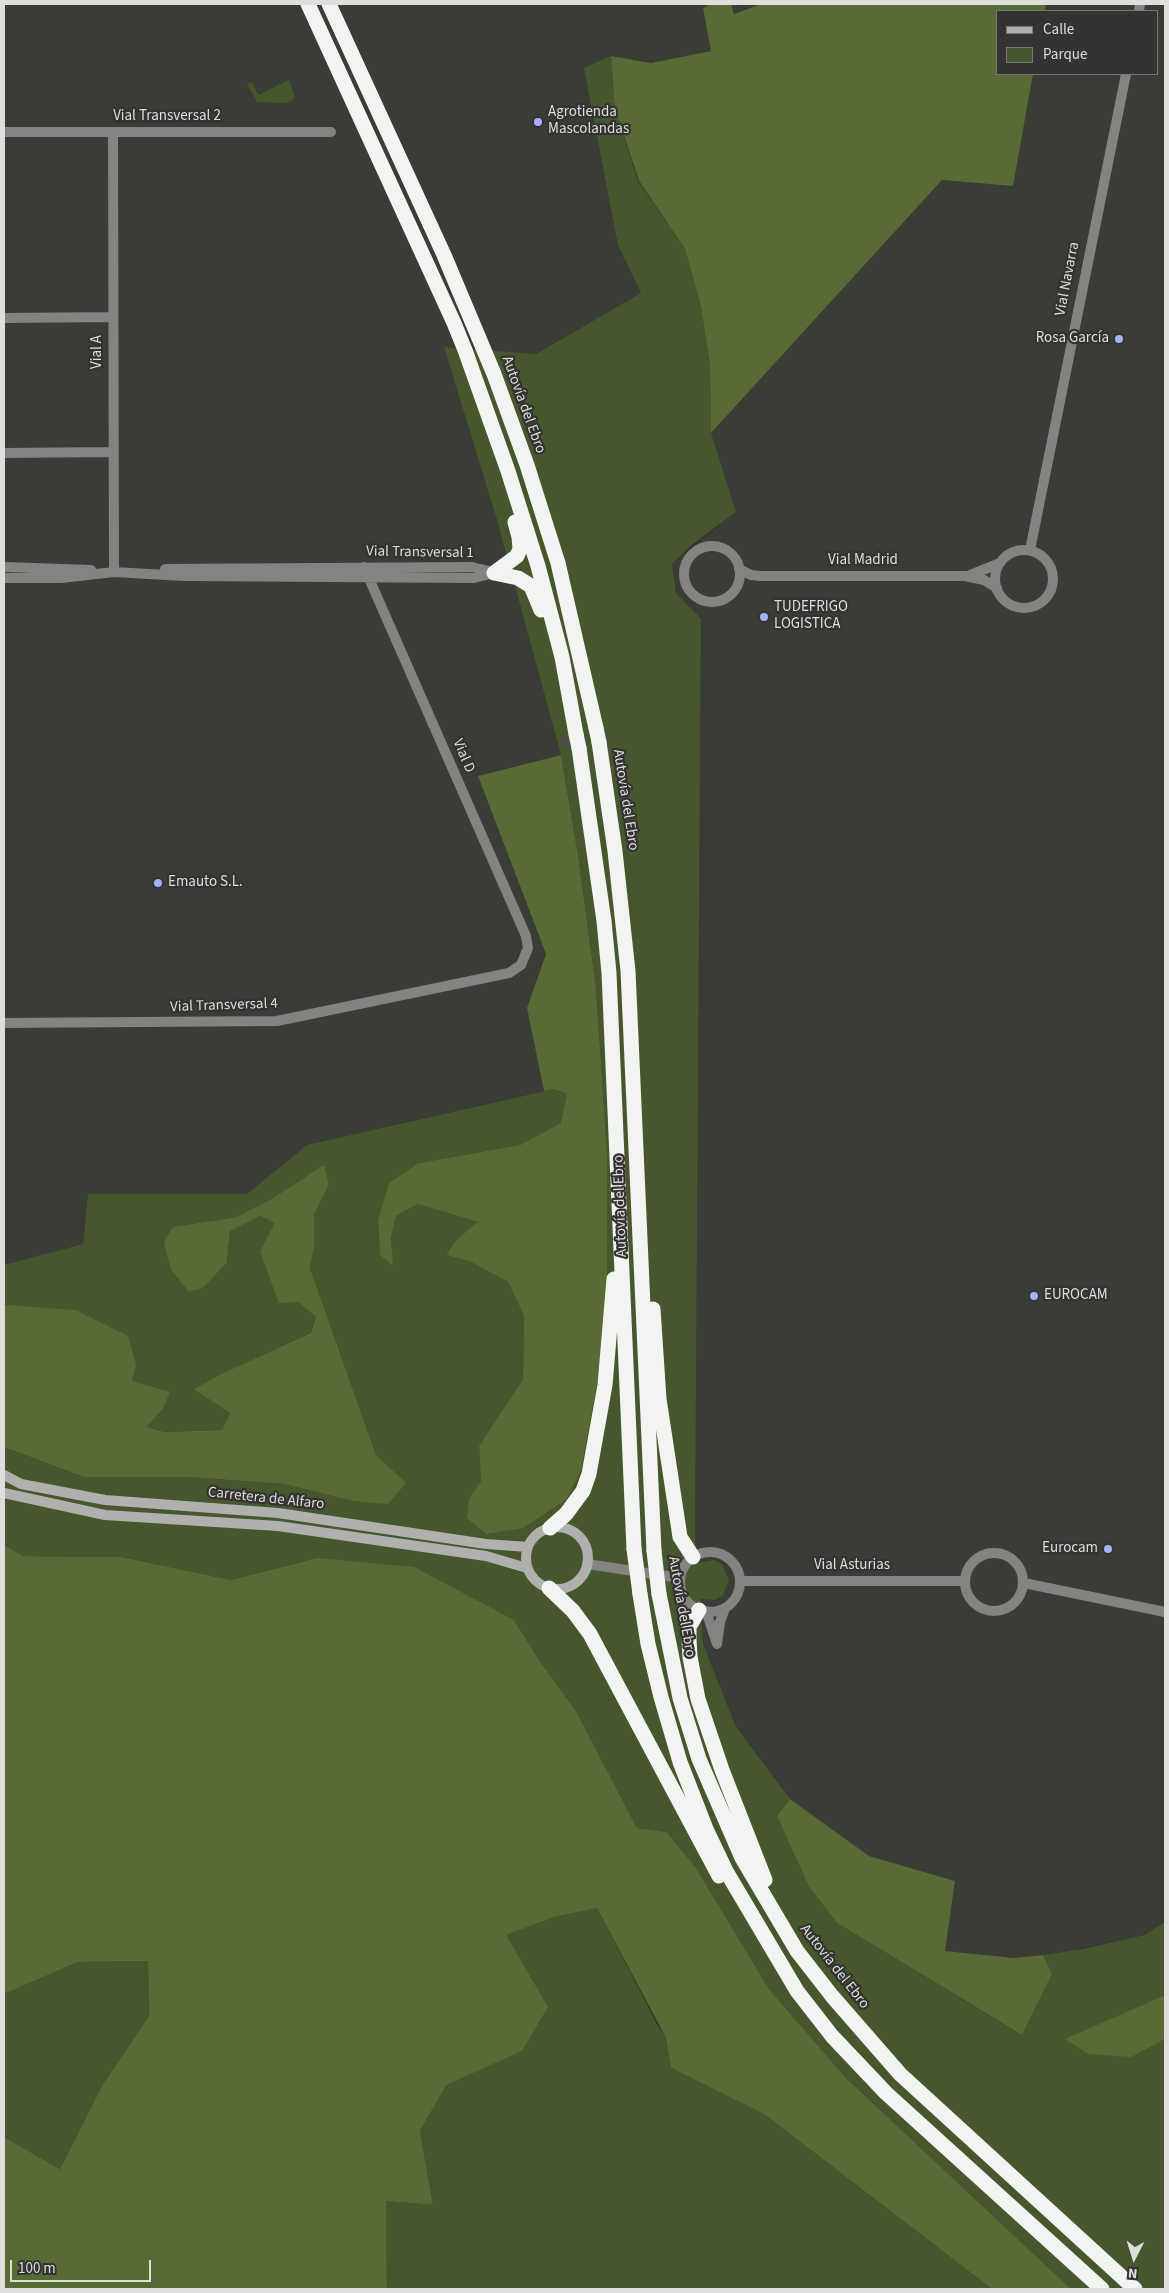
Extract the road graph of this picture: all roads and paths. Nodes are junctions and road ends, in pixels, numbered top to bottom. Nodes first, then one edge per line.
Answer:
1 (308, 4) edge
2 (329, 4) edge
3 (340, 4) edge
4 (1126, 75) edge
5 (4, 132) edge
6 (113, 132) junction
7 (331, 132) dead end
8 (113, 317) junction
9 (4, 318) edge
10 (465, 350) junction
11 (494, 374) junction
12 (4, 452) edge
13 (113, 452) junction
14 (1030, 550) junction
15 (1000, 564) junction
16 (4, 567) edge
17 (364, 567) junction
18 (739, 568) junction
19 (114, 572) junction
20 (494, 572) junction
21 (760, 576) junction
22 (965, 576) junction
23 (4, 578) edge
24 (369, 578) junction
25 (737, 587) junction
26 (997, 588) junction
27 (577, 741) junction
28 (524, 959) joint
29 (4, 1023) edge
30 (639, 1196) junction
31 (619, 1206) junction
32 (4, 1475) edge
33 (4, 1493) edge
34 (550, 1528) junction
35 (528, 1547) junction
36 (693, 1557) junction
37 (587, 1564) junction
38 (527, 1568) junction
39 (680, 1578) junction
40 (741, 1581) junction
41 (964, 1581) junction
42 (1024, 1583) junction
43 (549, 1588) junction
44 (725, 1608) junction
45 (702, 1611) junction
46 (1165, 1612) edge
47 (797, 1991) junction
48 (832, 1996) junction
49 (1102, 2289) edge
50 (1135, 2289) edge

1 - 10 highway, Autovía del Ebro
2 - 11 highway, Autovía del Ebro
3 - 11 highway
4 - 14 street, Vial Navarra
5 - 6 street, Vial Transversal 2
6 - 7 street, Vial Transversal 2
6 - 8 street, Vial A
8 - 9 street
8 - 13 street, Vial A
10 - 20 highway
10 - 27 highway, Autovía del Ebro
11 - 30 highway, Autovía del Ebro
12 - 13 street
13 - 19 street, Vial A
14 - 15 street
14 - 26 street
15 - 22 street, Vial Madrid
15 - 26 street
16 - 19 street, Vial Transversal 1
17 - 19 street, Vial Transversal 1
17 - 20 street, Vial Transversal 1
17 - 24 street, Vial D
18 - 21 street, Vial Madrid
18 - 25 street
18 - 25 street
19 - 23 street, Vial Transversal 1
19 - 24 street, Vial Transversal 1
20 - 24 street, Vial Transversal 1
20 - 27 highway
21 - 22 street, Vial Madrid
21 - 25 street, Vial Madrid
22 - 26 street, Vial Madrid
24 - 28 street, Vial D
27 - 31 highway, Autovía del Ebro
28 - 29 street, Vial Transversal 4
30 - 36 highway
30 - 48 highway, Autovía del Ebro, bridge
31 - 34 highway
31 - 47 highway, Autovía del Ebro, bridge
32 - 35 main road, Carretera de Alfaro
33 - 38 main road, Carretera de Alfaro
34 - 35 main road
34 - 37 main road
35 - 38 main road
36 - 39 street
36 - 40 street
37 - 39 street
37 - 43 main road
38 - 43 main road
39 - 45 street
40 - 41 street, Vial Asturias
40 - 44 street
41 - 42 street
41 - 42 street
42 - 46 street
43 - 47 highway
44 - 45 street
44 - 45 street
45 - 48 highway
47 - 49 highway, Autovía del Ebro
48 - 50 highway, Autovía del Ebro

